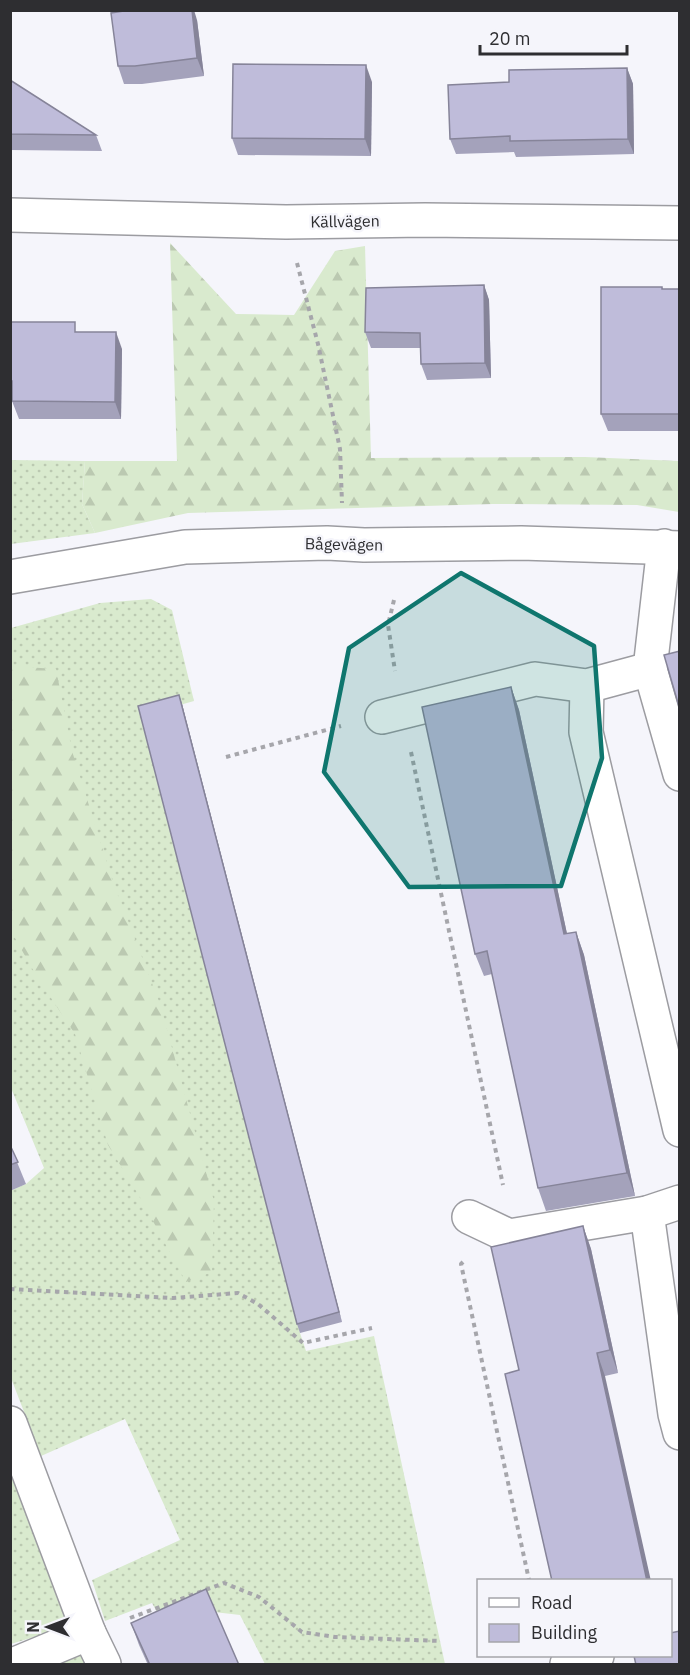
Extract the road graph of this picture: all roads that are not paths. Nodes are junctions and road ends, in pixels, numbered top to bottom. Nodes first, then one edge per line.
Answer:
1 (10, 216) edge
2 (680, 224) edge
3 (672, 547) edge
4 (10, 577) edge
5 (650, 669) junction
6 (587, 686) junction
7 (392, 714) road end
8 (680, 774) edge
9 (680, 1130) edge
10 (680, 1202) edge
11 (647, 1213) junction
12 (478, 1222) road end
13 (10, 1423) edge
14 (680, 1433) edge
15 (89, 1633) junction
16 (594, 1657) edge
17 (15, 1665) edge
18 (104, 1665) edge
19 (567, 1665) edge

1 - 2 street, Källvägen
3 - 4 street, Bågevägen
3 - 5 street
5 - 6 street
5 - 8 street
6 - 7 street
6 - 9 street
10 - 11 street
11 - 12 street
11 - 14 street
13 - 15 street
15 - 17 street
15 - 18 street
16 - 19 street

